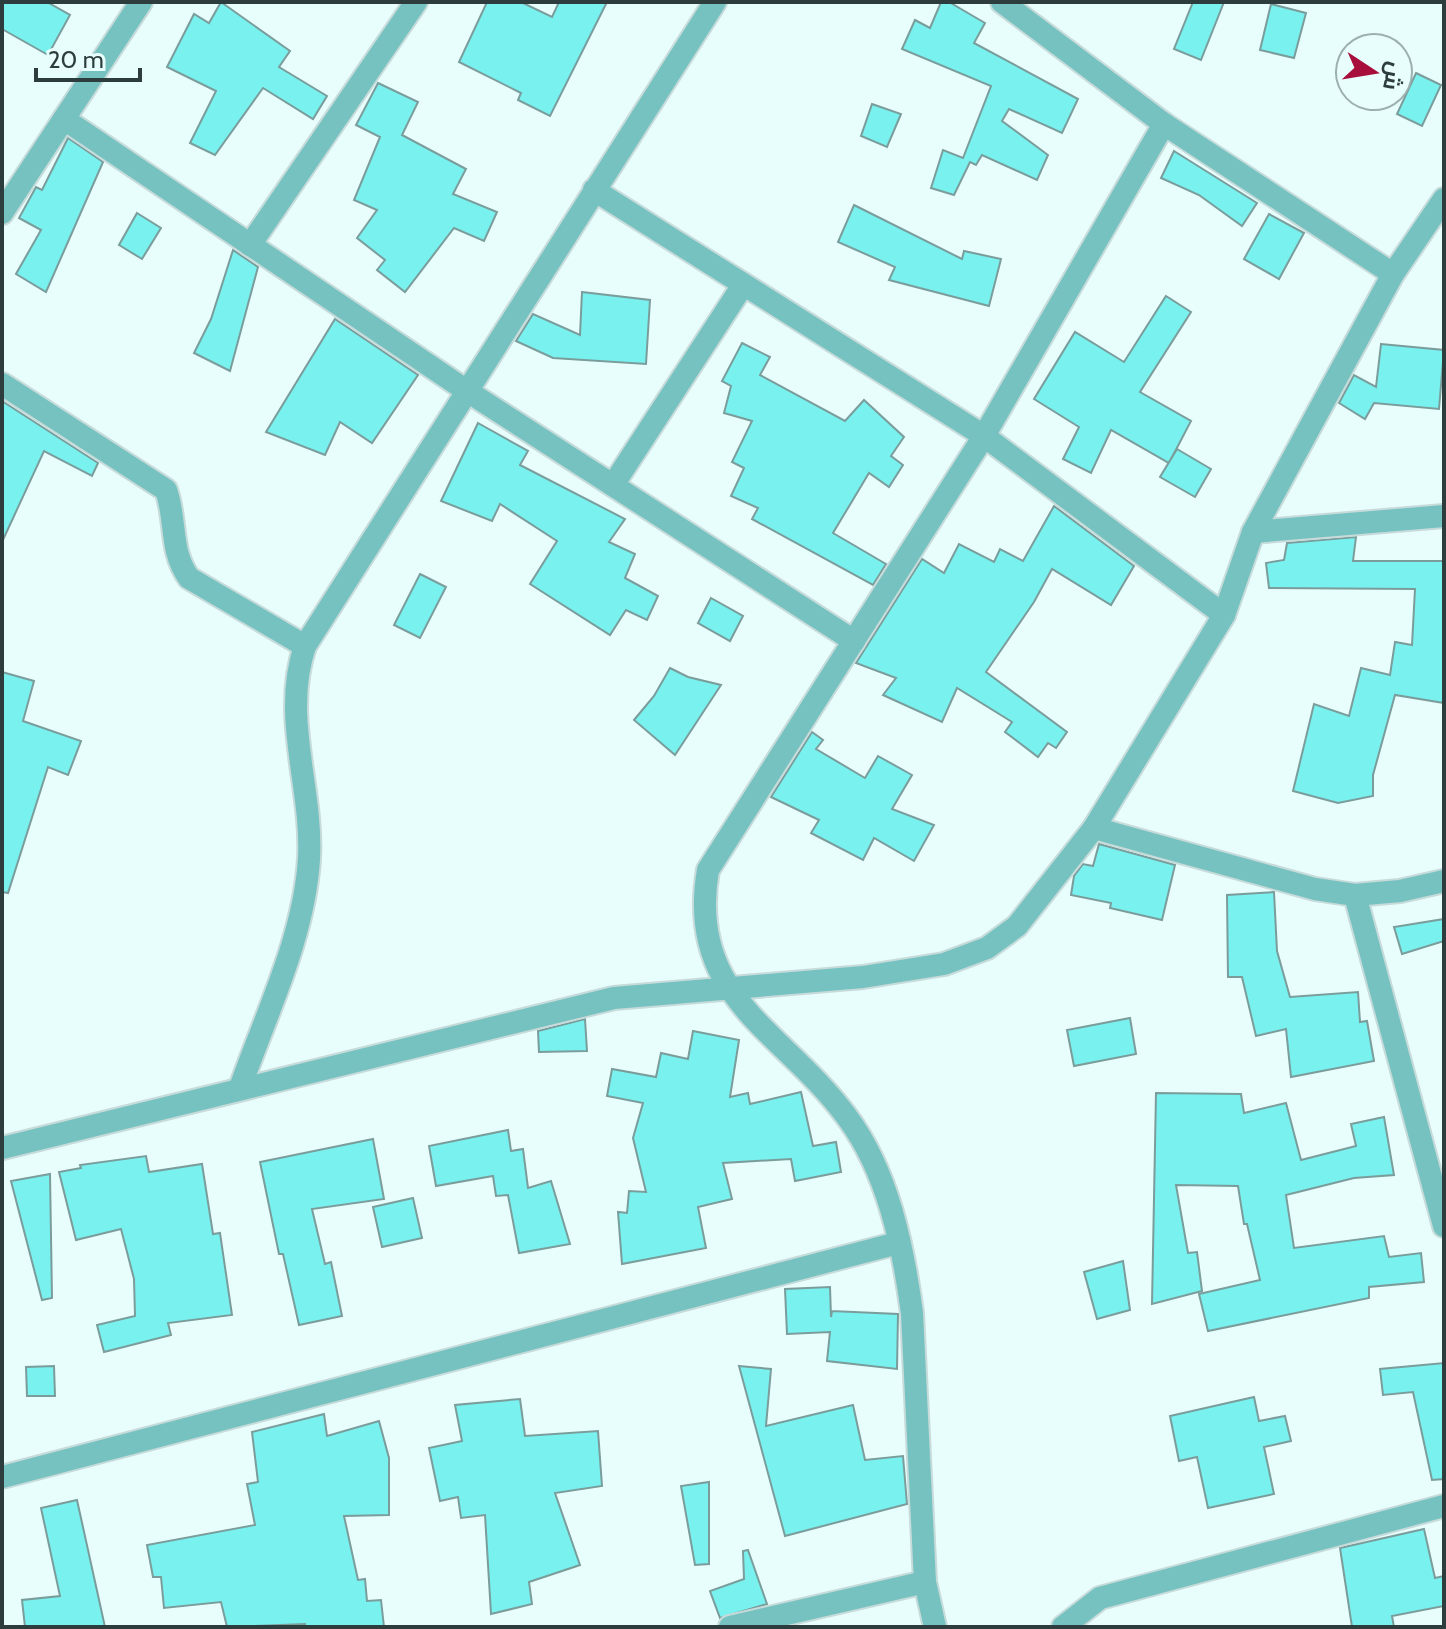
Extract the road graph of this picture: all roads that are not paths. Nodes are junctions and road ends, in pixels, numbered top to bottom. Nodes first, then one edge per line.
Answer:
1 (141, 2) edge
2 (416, 2) edge
3 (715, 2) edge
4 (1002, 2) edge
5 (64, 119) junction
6 (1164, 124) junction
7 (594, 190) junction
8 (1444, 199) edge
9 (2, 213) edge
10 (250, 245) junction
11 (1393, 274) junction
12 (743, 285) junction
13 (2, 384) edge
14 (467, 391) junction
15 (984, 436) junction
16 (613, 485) junction
17 (1444, 516) edge
18 (1253, 532) junction
19 (1224, 615) junction
20 (854, 641) junction
21 (305, 646) junction
22 (1094, 828) junction
23 (1444, 881) edge
24 (1355, 895) junction
25 (727, 988) junction
26 (240, 1088) junction
27 (2, 1148) edge
28 (1439, 1190) edge
29 (1444, 1226) edge
30 (898, 1243) junction
31 (2, 1477) edge
32 (1444, 1506) edge
33 (925, 1582) junction
34 (730, 1627) edge
35 (935, 1627) edge
36 (1063, 1627) edge

1 - 5 street
2 - 10 street
3 - 7 street
4 - 6 street
5 - 9 street
5 - 10 street
6 - 11 street
6 - 15 street
7 - 12 street
7 - 14 street
8 - 11 street
10 - 14 street
11 - 18 street
12 - 15 street
12 - 16 street
13 - 21 street
14 - 16 street
14 - 21 street
15 - 19 street
15 - 20 street
16 - 20 street
17 - 18 street
18 - 19 street
19 - 22 street
20 - 25 street
21 - 26 street
22 - 24 street
22 - 25 street
23 - 24 street
24 - 28 street
25 - 26 street
25 - 30 street
26 - 27 street
28 - 29 street
30 - 31 street
30 - 33 street
32 - 36 street
33 - 34 street
33 - 35 street

